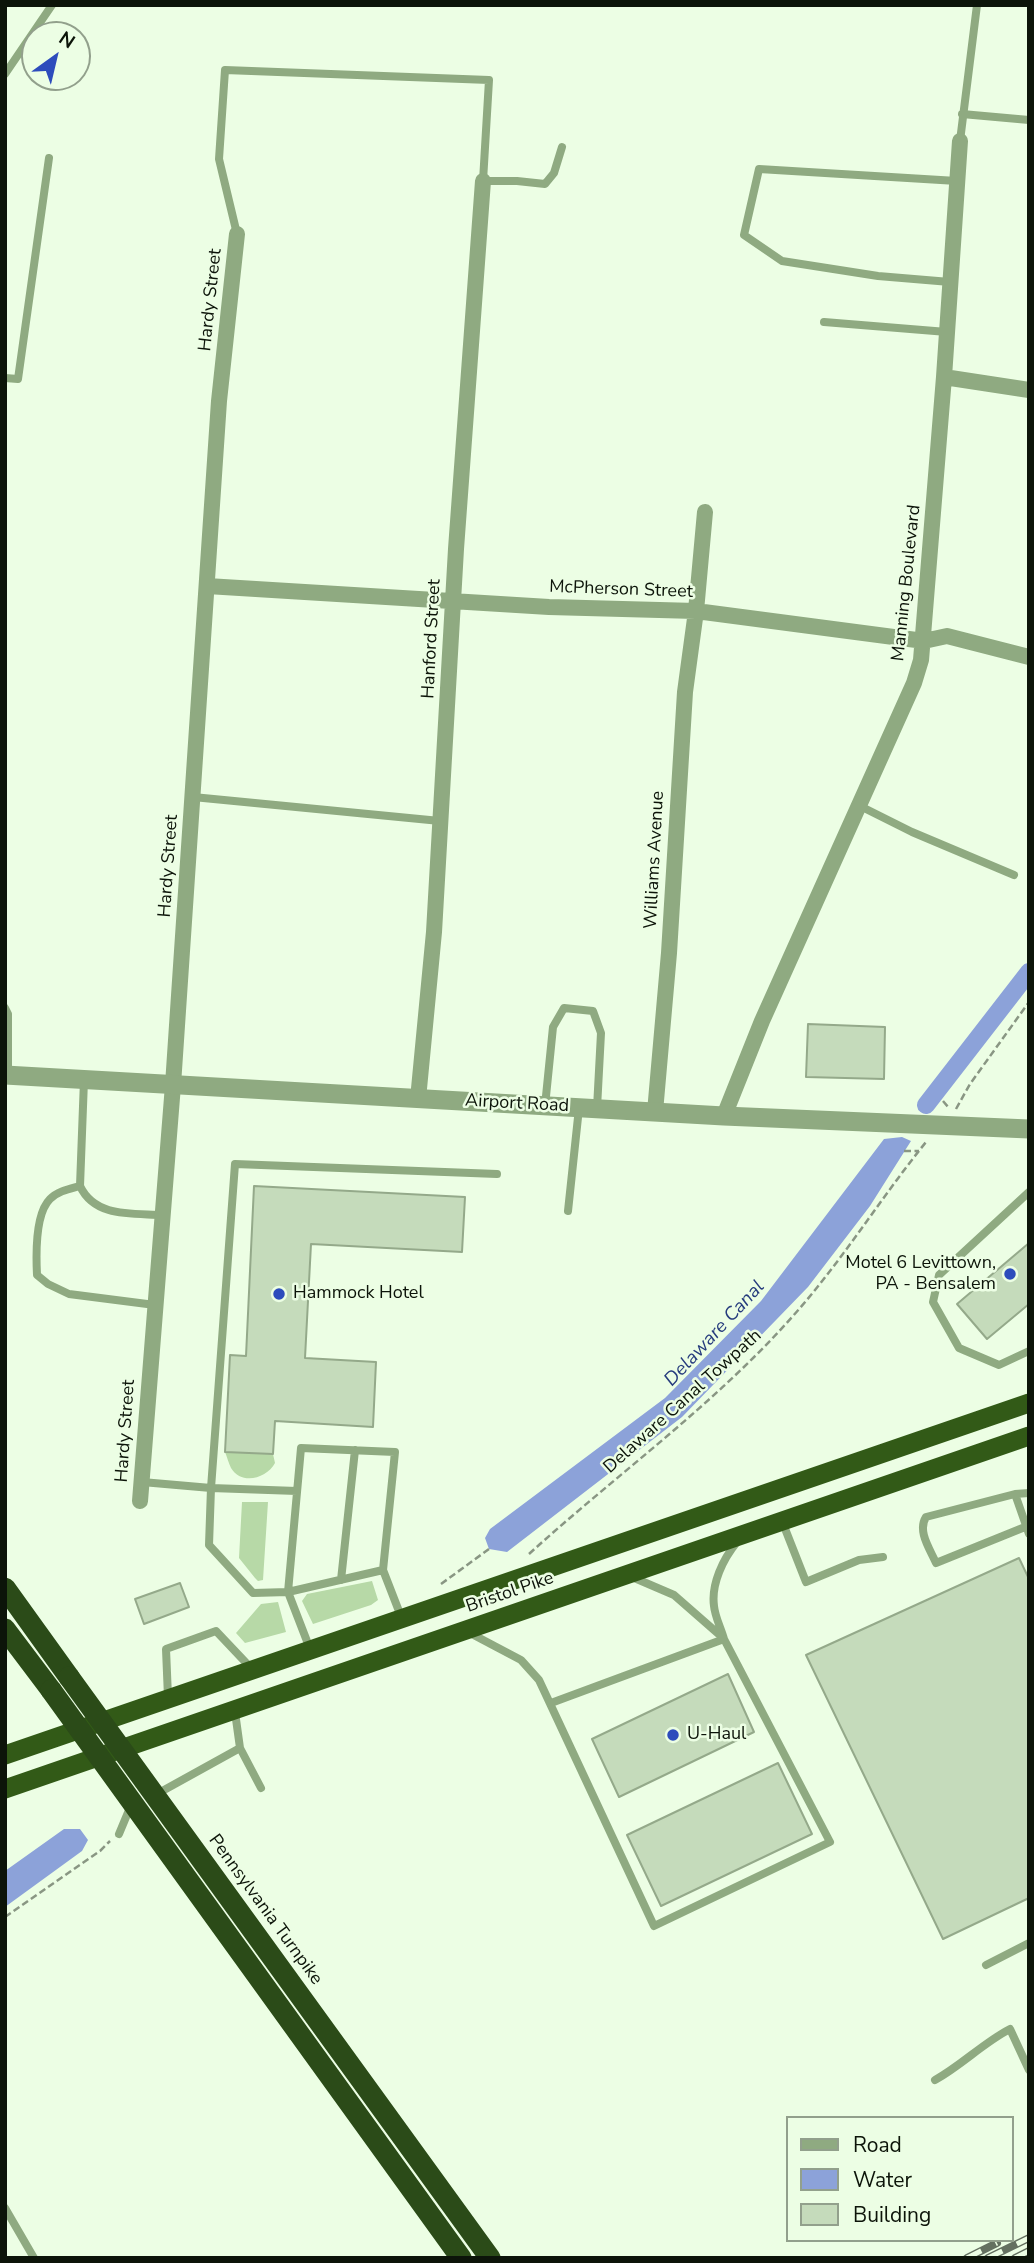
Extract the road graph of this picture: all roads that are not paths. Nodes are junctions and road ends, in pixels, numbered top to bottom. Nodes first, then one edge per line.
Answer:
1 (52, 5) edge
2 (976, 5) edge
3 (5, 74) edge
4 (962, 114) junction
5 (1029, 120) edge
6 (960, 141) joint
7 (562, 147) dead end
8 (49, 158) dead end
9 (483, 181) junction
10 (957, 181) junction
11 (237, 234) joint
12 (950, 282) junction
13 (824, 322) dead end
14 (947, 332) junction
15 (944, 377) junction
16 (5, 378) edge
17 (1029, 390) edge
18 (705, 512) dead end
19 (207, 586) junction
20 (453, 601) junction
21 (696, 611) junction
22 (924, 641) junction
23 (1029, 657) edge
24 (193, 797) junction
25 (860, 806) junction
26 (440, 821) junction
27 (1014, 875) dead end
28 (5, 1008) edge
29 (7, 1076) edge
30 (84, 1080) junction
31 (173, 1085) junction
32 (418, 1099) junction
33 (545, 1106) junction
34 (588, 1108) junction
35 (655, 1112) junction
36 (724, 1116) junction
37 (1029, 1129) edge
38 (497, 1174) dead end
39 (80, 1186) junction
40 (1029, 1192) edge
41 (568, 1211) dead end
42 (162, 1215) junction
43 (155, 1305) junction
44 (1029, 1351) edge
45 (1029, 1403) edge
46 (1029, 1436) edge
47 (355, 1450) junction
48 (142, 1482) junction
49 (211, 1488) junction
50 (297, 1491) junction
51 (1029, 1493) edge
52 (1015, 1494) junction
53 (140, 1501) dead end
54 (782, 1521) junction
55 (1027, 1530) edge
56 (743, 1535) junction
57 (883, 1557) dead end
58 (383, 1570) junction
59 (627, 1575) junction
60 (341, 1580) junction
61 (5, 1588) edge
62 (288, 1592) junction
63 (402, 1619) junction
64 (5, 1629) edge
65 (464, 1631) junction
66 (724, 1639) junction
67 (310, 1651) junction
68 (253, 1670) junction
69 (168, 1699) junction
70 (551, 1703) junction
71 (234, 1710) junction
72 (240, 1748) junction
73 (5, 1755) edge
74 (261, 1788) dead end
75 (5, 1789) edge
76 (151, 1798) dead end
77 (140, 1804) dead end
78 (119, 1833) road end
79 (1029, 1943) edge
80 (986, 1965) dead end
81 (1029, 2070) edge
82 (935, 2080) dead end
83 (5, 2208) edge
84 (34, 2258) edge
85 (461, 2258) edge
86 (489, 2258) edge

1 - 3 lane
2 - 4 lane
4 - 5 lane
4 - 6 lane
6 - 10 street, Manning Boulevard
7 - 9 lane
8 - 16 lane
9 - 11 lane
9 - 20 street, Hanford Street
10 - 12 street, Manning Boulevard
10 - 12 lane
11 - 19 street, Hardy Street
12 - 14 street, Manning Boulevard
13 - 14 lane
14 - 15 street, Manning Boulevard
15 - 17 street
15 - 22 street, Manning Boulevard
18 - 21 street, Williams Avenue
19 - 20 street, McPherson Street
19 - 24 street, Hardy Street
20 - 21 street, McPherson Street
20 - 26 street, Hanford Street
21 - 22 street, McPherson Street
21 - 35 street, Williams Avenue
22 - 23 street, McPherson Street
22 - 25 street, Manning Boulevard
24 - 26 lane
24 - 31 street, Hardy Street
25 - 27 lane
25 - 36 street, Manning Boulevard
26 - 32 street, Hanford Street
28 - 29 lane
29 - 30 street, Airport Road
30 - 31 street, Airport Road
30 - 39 lane
31 - 32 street, Airport Road
31 - 42 street, Hardy Street
32 - 33 street, Airport Road
33 - 34 street, Airport Road
33 - 34 lane
34 - 35 street, Airport Road
34 - 41 lane
35 - 36 street, Airport Road
36 - 37 street, Airport Road
38 - 49 lane
39 - 42 lane
39 - 43 lane
40 - 44 lane
42 - 43 street, Hardy Street
43 - 48 street, Hardy Street
45 - 63 highway, Bristol Pike
46 - 54 highway, Bristol Pike
47 - 50 lane
47 - 58 lane
47 - 60 lane
48 - 49 lane
48 - 53 street, Hardy Street
49 - 50 lane
49 - 62 lane
50 - 62 lane
51 - 52 lane
52 - 55 lane
52 - 55 lane
54 - 56 highway, Bristol Pike
54 - 57 lane
56 - 59 highway, Bristol Pike
56 - 66 lane
58 - 60 lane
58 - 63 lane
59 - 65 highway, Bristol Pike
59 - 66 lane
60 - 62 lane
61 - 86 highway, Pennsylvania Turnpike, bridge
62 - 67 lane
63 - 67 highway, Bristol Pike
64 - 85 highway, bridge
65 - 70 lane
65 - 71 highway, Bristol Pike
66 - 70 lane
66 - 70 lane
67 - 68 highway, Bristol Pike
68 - 69 highway, Bristol Pike
68 - 69 lane
69 - 73 highway, Bristol Pike
71 - 72 lane
71 - 75 highway, Bristol Pike
72 - 74 lane
72 - 76 lane
77 - 78 lane
79 - 80 lane
81 - 82 lane
83 - 84 lane

